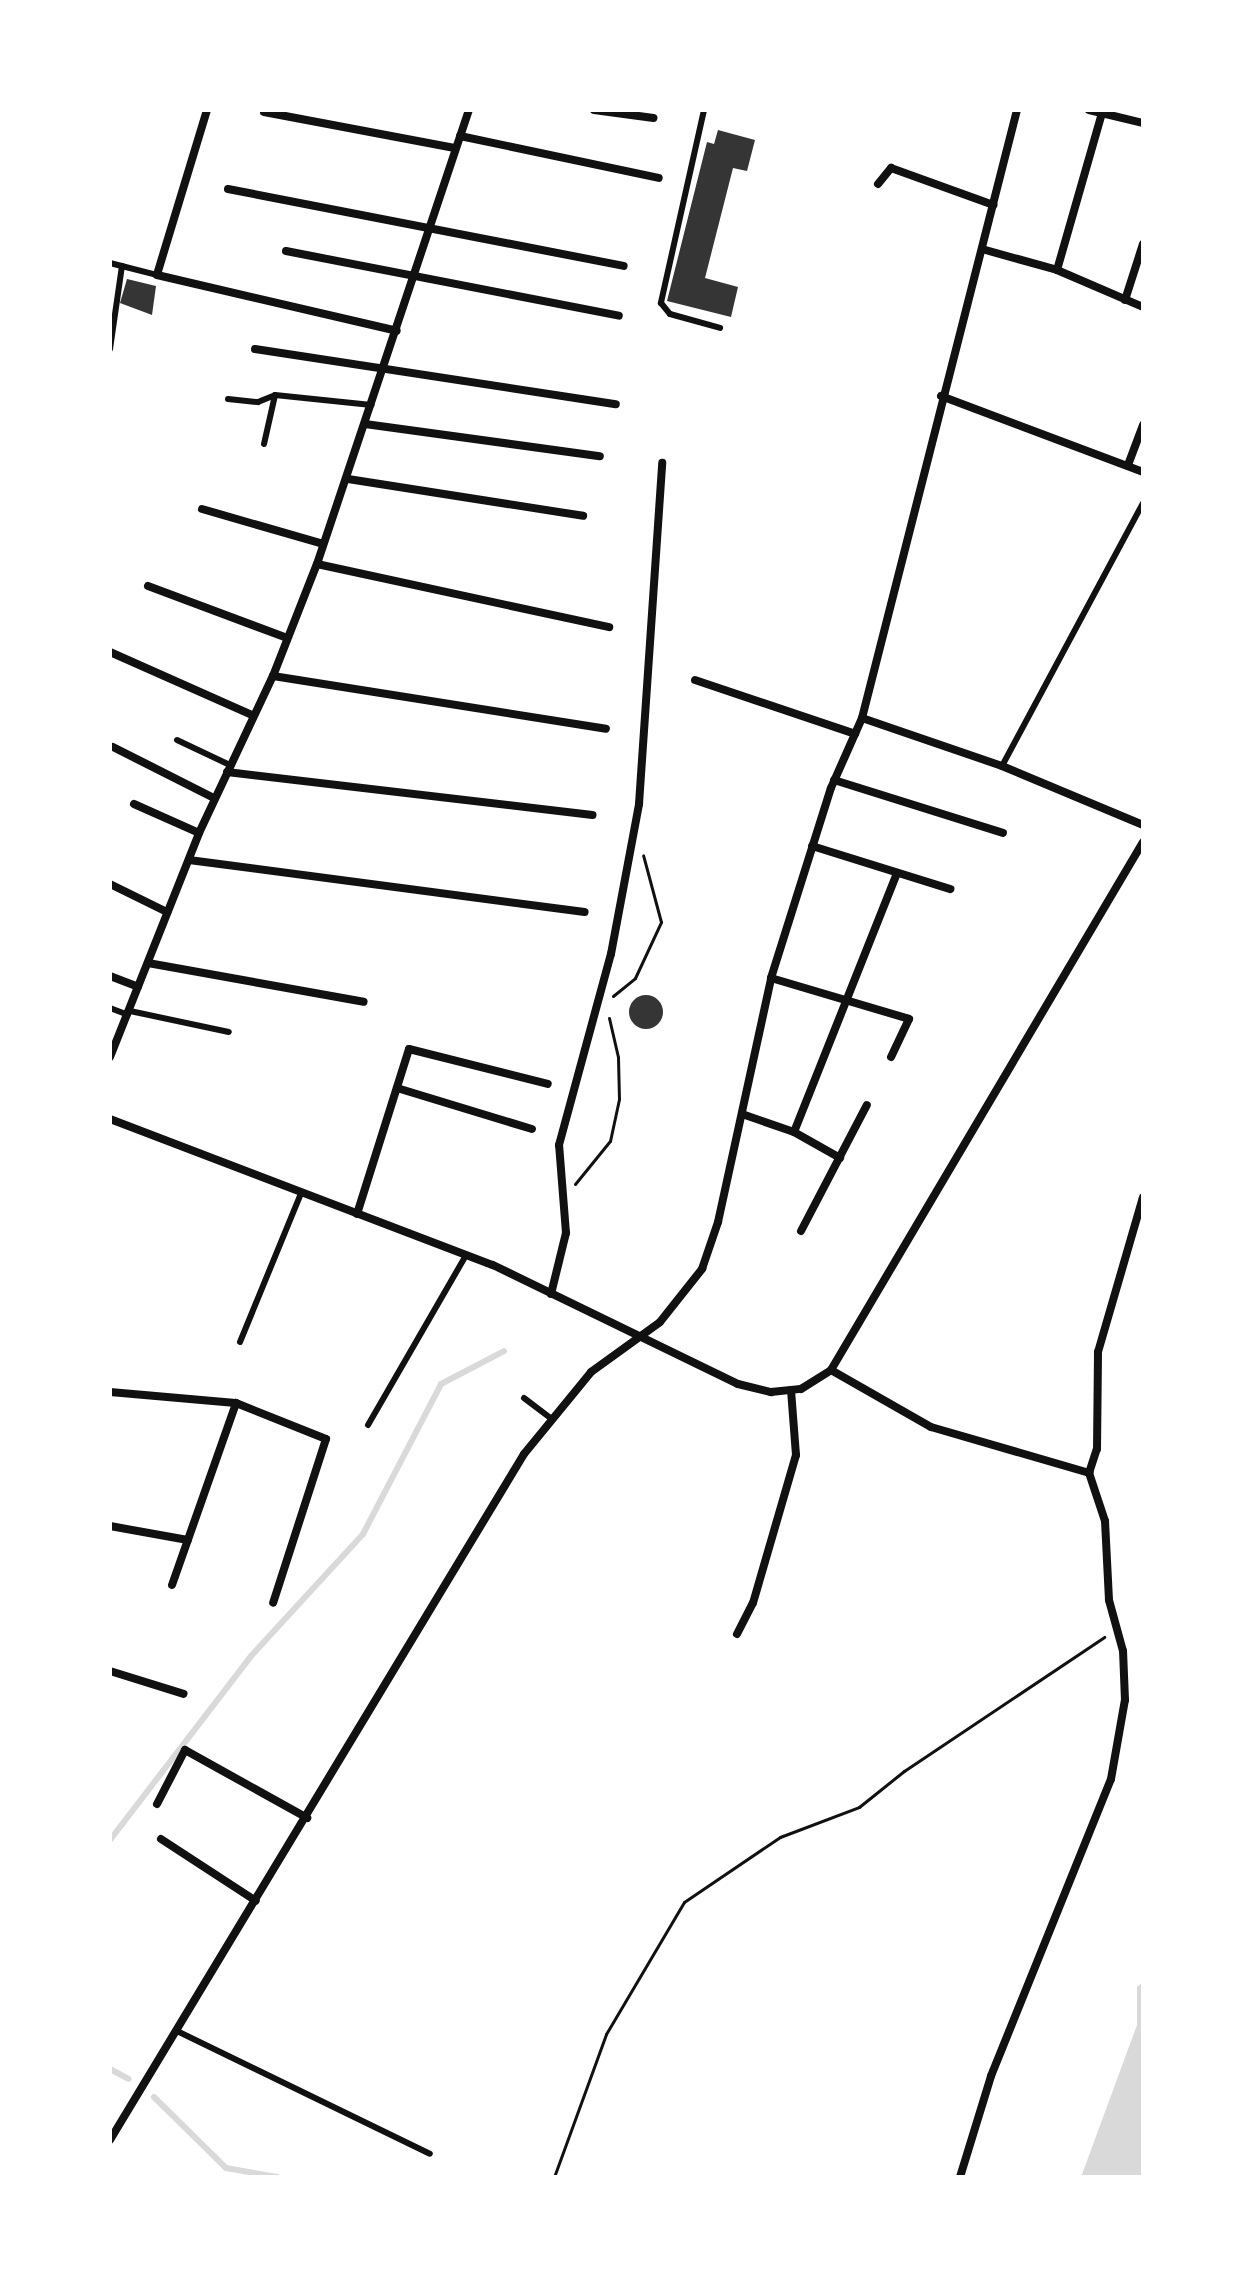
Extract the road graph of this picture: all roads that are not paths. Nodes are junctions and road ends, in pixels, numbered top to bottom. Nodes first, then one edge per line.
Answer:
1 (207, 110) edge
2 (469, 110) edge
3 (594, 110) edge
4 (704, 110) edge
5 (1017, 110) edge
6 (1089, 110) edge
7 (264, 112) dead end
8 (1102, 112) edge
9 (653, 118) dead end
10 (1143, 123) edge
11 (460, 136) junction
12 (455, 148) junction
13 (659, 178) dead end
14 (878, 184) dead end
15 (228, 189) dead end
16 (993, 205) junction
17 (431, 230) junction
18 (1143, 244) edge
19 (982, 249) junction
20 (286, 251) dead end
21 (110, 263) edge
22 (122, 266) junction
23 (624, 266) dead end
24 (1057, 270) junction
25 (157, 275) junction
26 (415, 277) junction
27 (1125, 300) junction
28 (1143, 307) edge
29 (619, 316) dead end
30 (720, 328) dead end
31 (397, 331) junction
32 (110, 349) edge
33 (255, 349) dead end
34 (382, 371) junction
35 (275, 395) junction
36 (941, 396) junction
37 (228, 399) dead end
38 (616, 404) dead end
39 (371, 405) junction
40 (365, 424) junction
41 (1143, 425) edge
42 (264, 444) dead end
43 (600, 456) dead end
44 (662, 463) dead end
45 (1128, 465) junction
46 (1143, 472) edge
47 (348, 479) junction
48 (1143, 503) edge
49 (202, 509) dead end
50 (583, 516) dead end
51 (323, 544) junction
52 (317, 564) junction
53 (148, 586) dead end
54 (609, 627) dead end
55 (287, 638) junction
56 (110, 652) edge
57 (273, 676) junction
58 (695, 680) dead end
59 (252, 715) junction
60 (862, 718) junction
61 (606, 729) dead end
62 (855, 734) junction
63 (177, 740) dead end
64 (113, 747) dead end
65 (1002, 766) junction
66 (228, 769) junction
67 (834, 780) junction
68 (214, 798) junction
69 (134, 804) dead end
70 (592, 815) dead end
71 (1143, 825) edge
72 (199, 833) junction
73 (1003, 833) dead end
74 (1143, 842) edge
75 (812, 846) junction
76 (189, 860) junction
77 (897, 873) junction
78 (110, 884) edge
79 (950, 889) dead end
80 (167, 912) junction
81 (585, 912) dead end
82 (148, 963) junction
83 (110, 976) edge
84 (771, 978) junction
85 (138, 987) junction
86 (846, 1001) junction
87 (364, 1002) dead end
88 (110, 1008) edge
89 (129, 1013) junction
90 (229, 1032) dead end
91 (110, 1057) edge
92 (891, 1057) dead end
93 (548, 1084) dead end
94 (397, 1088) junction
95 (867, 1105) dead end
96 (742, 1114) junction
97 (110, 1119) edge
98 (532, 1129) dead end
99 (794, 1132) junction
100 (840, 1158) junction
101 (301, 1193) junction
102 (1143, 1197) edge
103 (357, 1214) junction
104 (801, 1231) dead end
105 (466, 1255) junction
106 (551, 1294) junction
107 (639, 1337) junction
108 (240, 1342) dead end
109 (831, 1370) junction
110 (791, 1390) junction
111 (110, 1392) edge
112 (524, 1398) dead end
113 (236, 1403) junction
114 (552, 1419) junction
115 (368, 1425) dead end
116 (1089, 1473) junction
117 (110, 1526) edge
118 (188, 1540) junction
119 (172, 1585) dead end
120 (273, 1603) dead end
121 (737, 1634) dead end
122 (110, 1671) edge
123 (184, 1694) dead end
124 (157, 1804) dead end
125 (307, 1818) junction
126 (161, 1839) dead end
127 (256, 1901) junction
128 (177, 2031) junction
129 (110, 2140) edge
130 (430, 2154) dead end
131 (960, 2177) edge

1 - 25 street
2 - 11 street
3 - 9 street
4 - 30 lane
5 - 16 street
6 - 8 street
7 - 12 street
8 - 10 street
8 - 24 street
11 - 12 street
11 - 13 street
12 - 17 street
14 - 16 street
15 - 17 street
16 - 19 street
17 - 23 street
17 - 26 street
18 - 27 street
19 - 24 street
19 - 36 street
20 - 26 street
21 - 22 lane
22 - 25 lane
22 - 32 lane
24 - 27 street
25 - 31 street
26 - 29 street
26 - 31 street
27 - 28 street
31 - 34 street
33 - 34 street
34 - 38 street
34 - 39 street
35 - 37 lane
35 - 39 lane
35 - 42 lane
36 - 45 street
36 - 60 street
39 - 40 street
40 - 43 street
40 - 47 street
41 - 45 street
44 - 106 street
45 - 46 street
47 - 50 street
47 - 51 street
48 - 65 lane
49 - 51 street
51 - 52 street
52 - 54 street
52 - 55 street
53 - 55 street
55 - 57 street
56 - 59 street
57 - 59 street
57 - 61 street
58 - 62 street
59 - 66 street
60 - 62 street
60 - 65 street
62 - 67 street
63 - 66 lane
64 - 68 street
65 - 71 street
66 - 68 street
66 - 70 street
67 - 73 street
67 - 75 street
68 - 72 street
69 - 72 street
72 - 76 street
74 - 109 street
75 - 77 street
75 - 84 street
76 - 80 street
76 - 81 street
77 - 79 street
77 - 86 street
78 - 80 street
80 - 82 street
82 - 85 street
82 - 87 street
83 - 85 street
84 - 86 street
84 - 96 street
85 - 89 street
86 - 92 street
86 - 99 street
88 - 89 lane
89 - 90 lane
89 - 91 street
93 - 94 street
94 - 98 street
94 - 103 street
95 - 100 street
96 - 99 street
96 - 107 street
97 - 101 street
99 - 100 street
100 - 104 street
101 - 103 street
101 - 108 lane
102 - 116 street
103 - 105 street
105 - 106 street
105 - 115 lane
106 - 107 street
107 - 110 street
107 - 114 street
109 - 110 street
109 - 116 street
110 - 121 street
111 - 113 street
112 - 114 lane
113 - 118 street
113 - 120 street
114 - 125 street
116 - 131 street
117 - 118 street
118 - 119 street
122 - 123 street
124 - 125 street
125 - 127 street
126 - 127 street
127 - 128 street
128 - 129 street
128 - 130 lane

